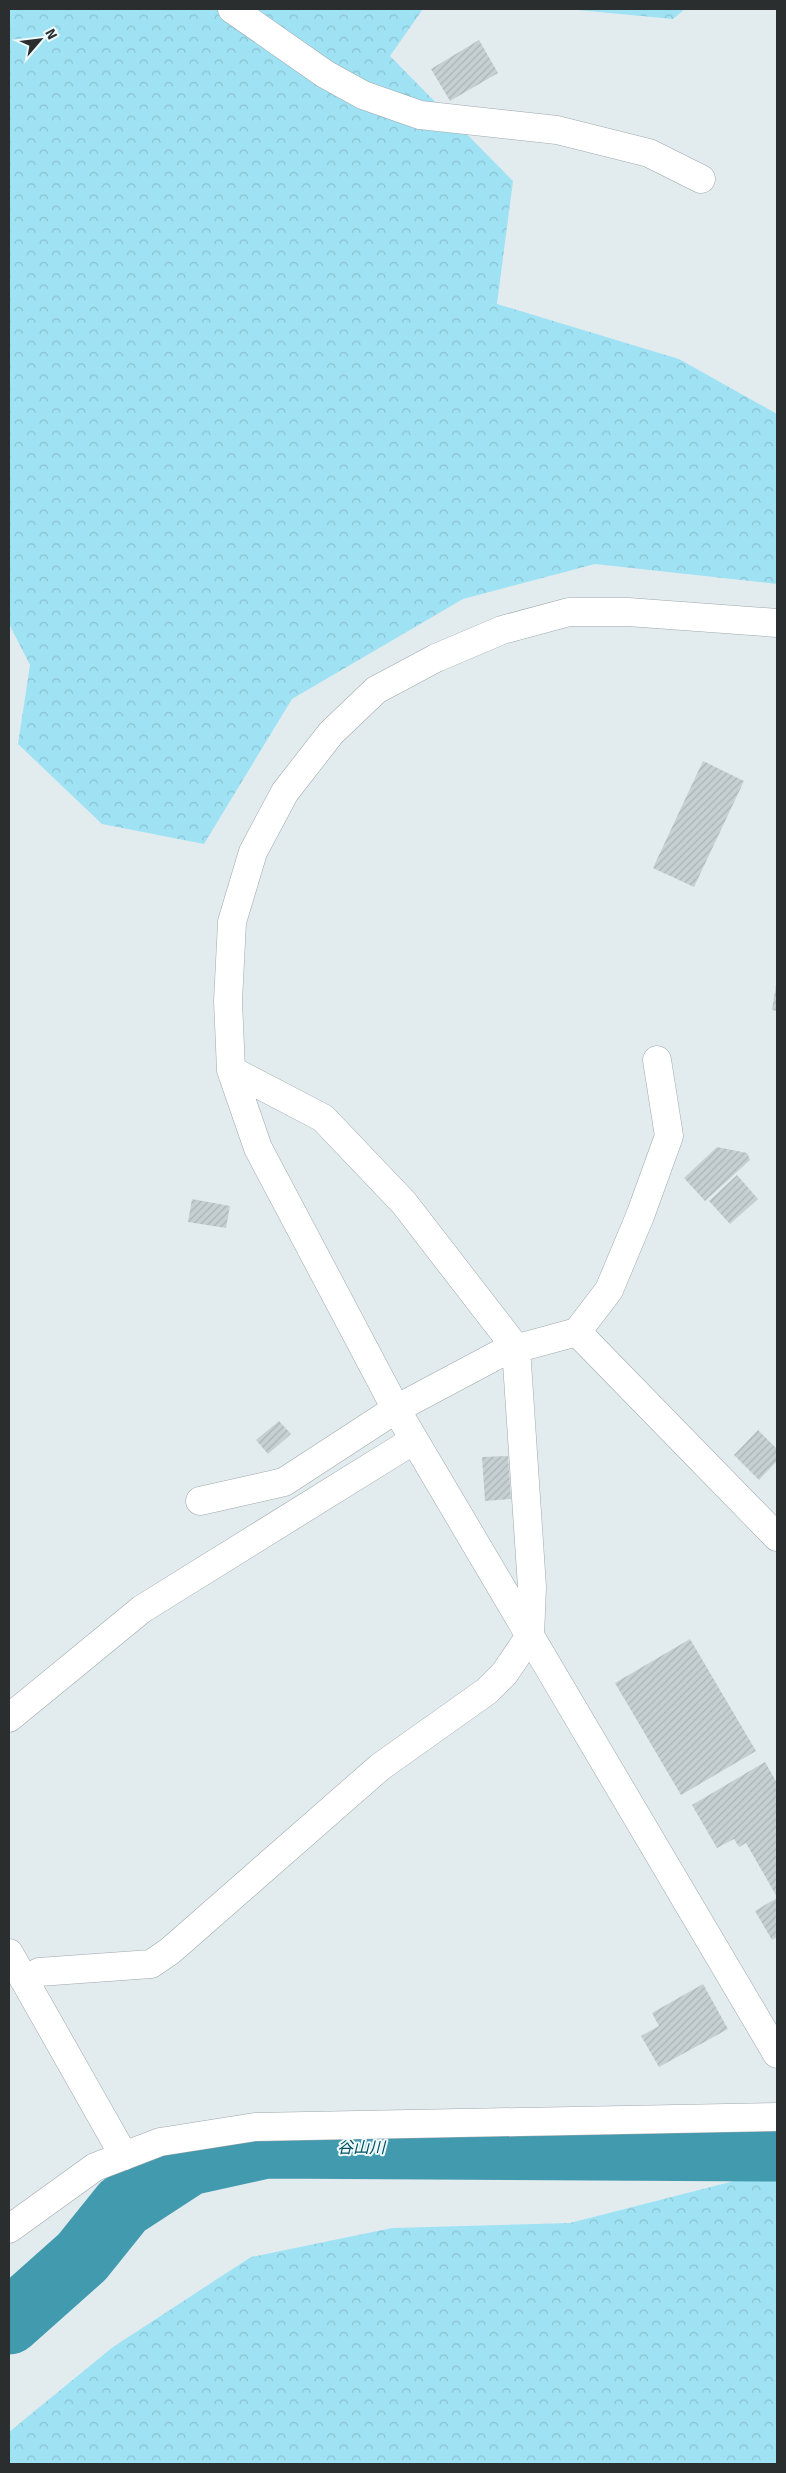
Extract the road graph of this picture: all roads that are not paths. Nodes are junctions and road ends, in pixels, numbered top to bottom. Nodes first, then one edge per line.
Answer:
1 (232, 9) edge
2 (702, 179) dead end
3 (777, 623) edge
4 (657, 1060) dead end
5 (231, 1070) junction
6 (577, 1332) junction
7 (516, 1348) junction
8 (396, 1409) junction
9 (414, 1440) junction
10 (200, 1501) dead end
11 (777, 1537) edge
12 (530, 1636) junction
13 (9, 1718) edge
14 (9, 1953) edge
15 (24, 1980) junction
16 (777, 2054) edge
17 (777, 2117) edge
18 (124, 2156) junction
19 (9, 2230) edge

1 - 2 street
3 - 5 street
4 - 6 street
5 - 7 street
5 - 8 street
6 - 7 street
6 - 11 street
7 - 8 street
7 - 12 street
8 - 9 street
8 - 10 street
9 - 12 street
9 - 13 street
12 - 15 street
12 - 16 street
14 - 15 street
15 - 18 street
17 - 18 street
18 - 19 street

